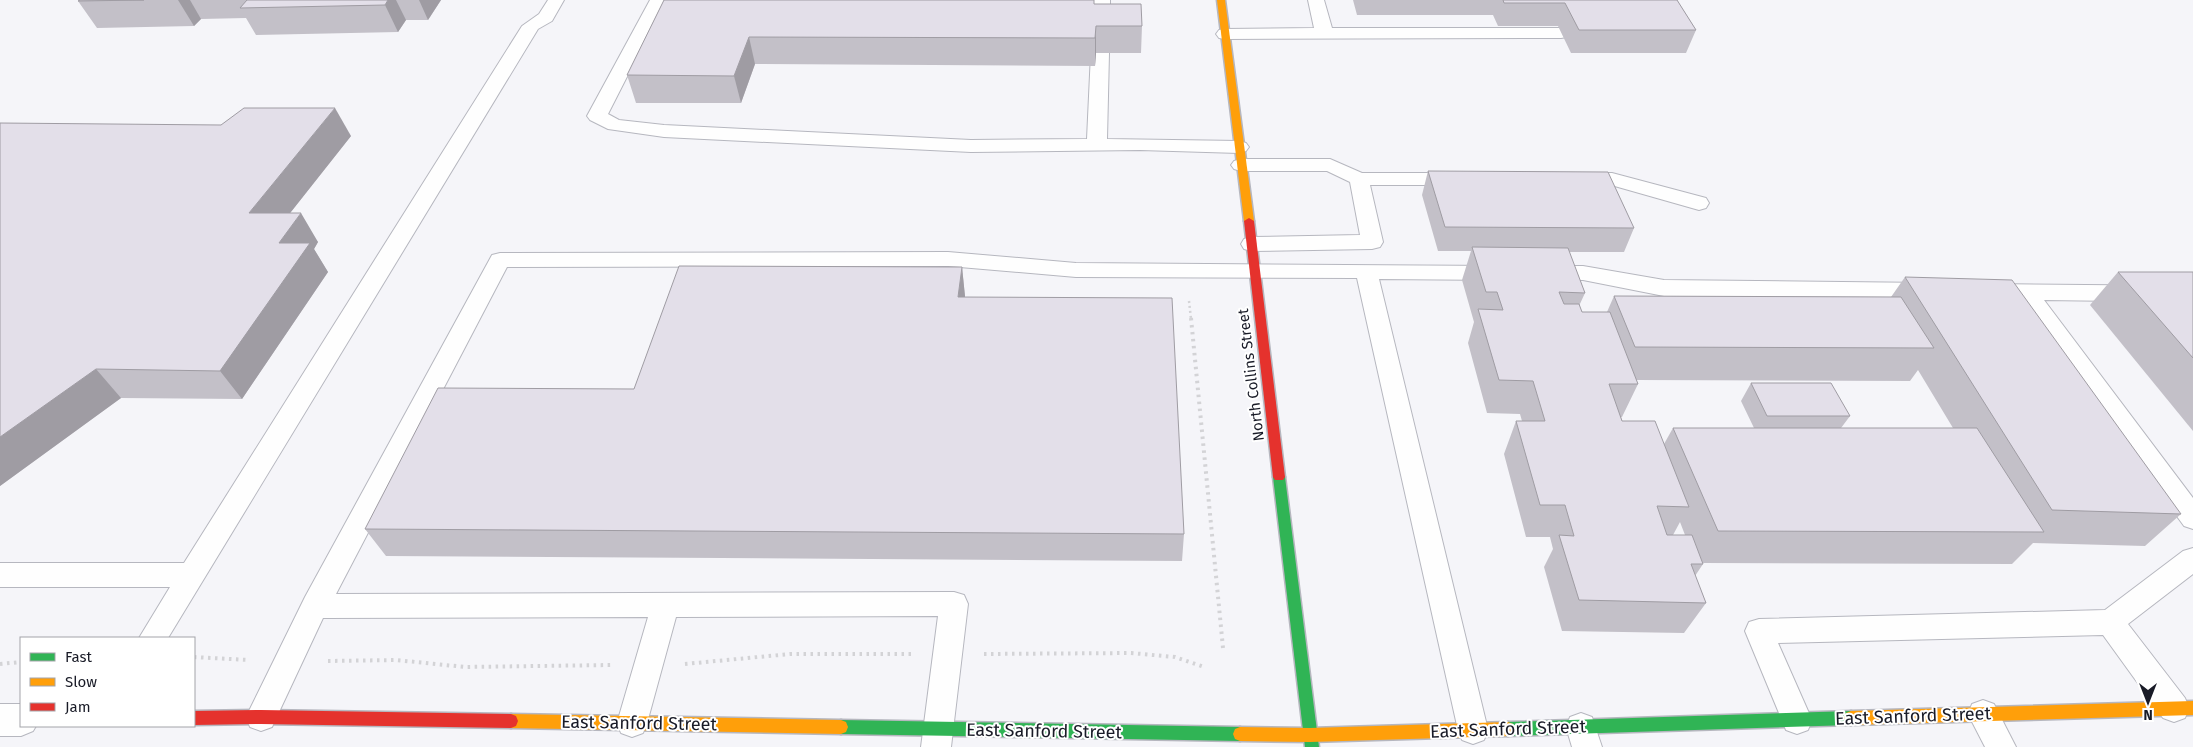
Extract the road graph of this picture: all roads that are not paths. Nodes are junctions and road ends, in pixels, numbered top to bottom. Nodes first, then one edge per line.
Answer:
1 (556, 0) edge
2 (658, 0) edge
3 (1102, 0) edge
4 (1220, 0) edge
5 (1316, 0) edge
6 (1101, 31) edge
7 (1324, 32) junction
8 (1561, 33) dead end
9 (1225, 34) junction
10 (1100, 53) edge
11 (1097, 145) junction
12 (1240, 156) junction
13 (1359, 178) junction
14 (1476, 179) edge
15 (1564, 179) edge
16 (1699, 203) dead end
17 (1252, 244) junction
18 (1366, 271) junction
19 (1254, 272) junction
20 (2026, 292) junction
21 (2193, 294) edge
22 (2193, 518) edge
23 (2193, 559) edge
24 (0, 575) edge
25 (192, 575) junction
26 (665, 605) junction
27 (315, 606) junction
28 (2110, 622) junction
29 (154, 637) edge
30 (2184, 708) edge
31 (1983, 714) junction
32 (261, 717) junction
33 (195, 718) edge
34 (0, 720) edge
35 (20, 720) edge
36 (1797, 720) junction
37 (632, 723) junction
38 (1473, 730) junction
39 (1310, 735) junction
40 (1584, 737) edge
41 (937, 738) edge
42 (1312, 747) edge
43 (2001, 747) edge

1 - 25 lane
2 - 11 lane
3 - 6 lane
4 - 9 street, North Collins Street
5 - 7 lane
7 - 8 lane
7 - 9 lane
9 - 12 street, North Collins Street
10 - 11 lane
11 - 12 lane
12 - 13 lane
12 - 17 street, North Collins Street
13 - 14 lane
13 - 17 lane
15 - 16 lane
17 - 19 street, North Collins Street
18 - 19 lane
18 - 20 lane
18 - 38 lane
19 - 27 lane
19 - 39 street, North Collins Street
20 - 21 lane
20 - 22 lane
23 - 28 lane
24 - 25 lane
25 - 29 lane
26 - 27 lane
26 - 37 lane
26 - 41 lane
27 - 32 lane
28 - 30 lane
28 - 36 lane
30 - 31 street, East Sanford Street
31 - 36 street, East Sanford Street
31 - 43 lane
32 - 33 street, East Sanford Street
32 - 37 street, East Sanford Street
34 - 35 street
36 - 40 street, East Sanford Street
37 - 41 street, East Sanford Street
38 - 39 street, East Sanford Street
38 - 40 street, East Sanford Street
39 - 41 street, East Sanford Street
39 - 42 street, North Collins Street

